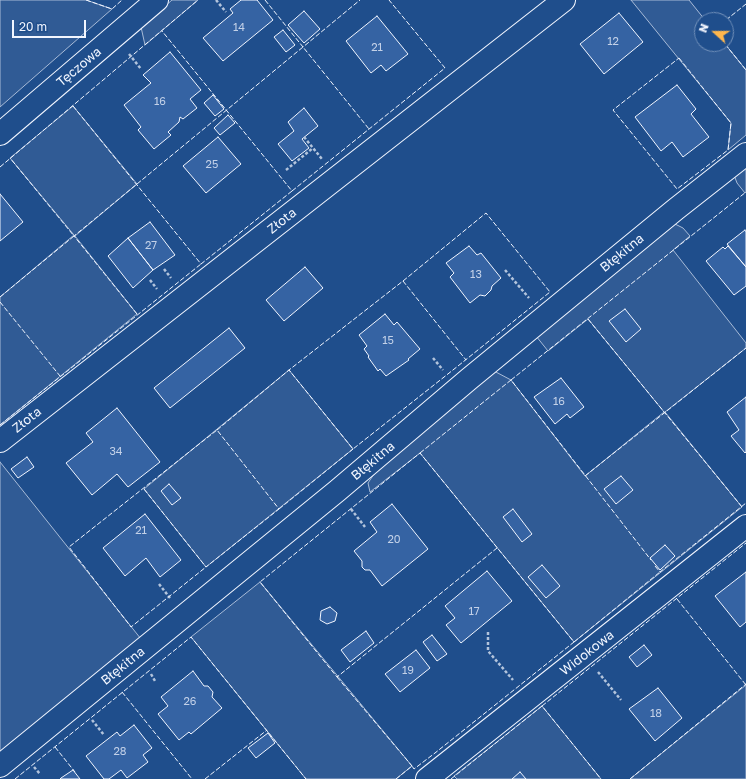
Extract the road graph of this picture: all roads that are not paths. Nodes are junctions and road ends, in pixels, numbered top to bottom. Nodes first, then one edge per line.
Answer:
1 (157, 0) edge
2 (564, 0) edge
3 (0, 134) edge
4 (746, 154) edge
5 (0, 441) edge
6 (746, 526) edge
7 (0, 766) edge
8 (427, 779) edge

1 - 3 street, Tęczowa
2 - 5 street, Złota
4 - 7 street, Błękitna
6 - 8 street, Widokowa

